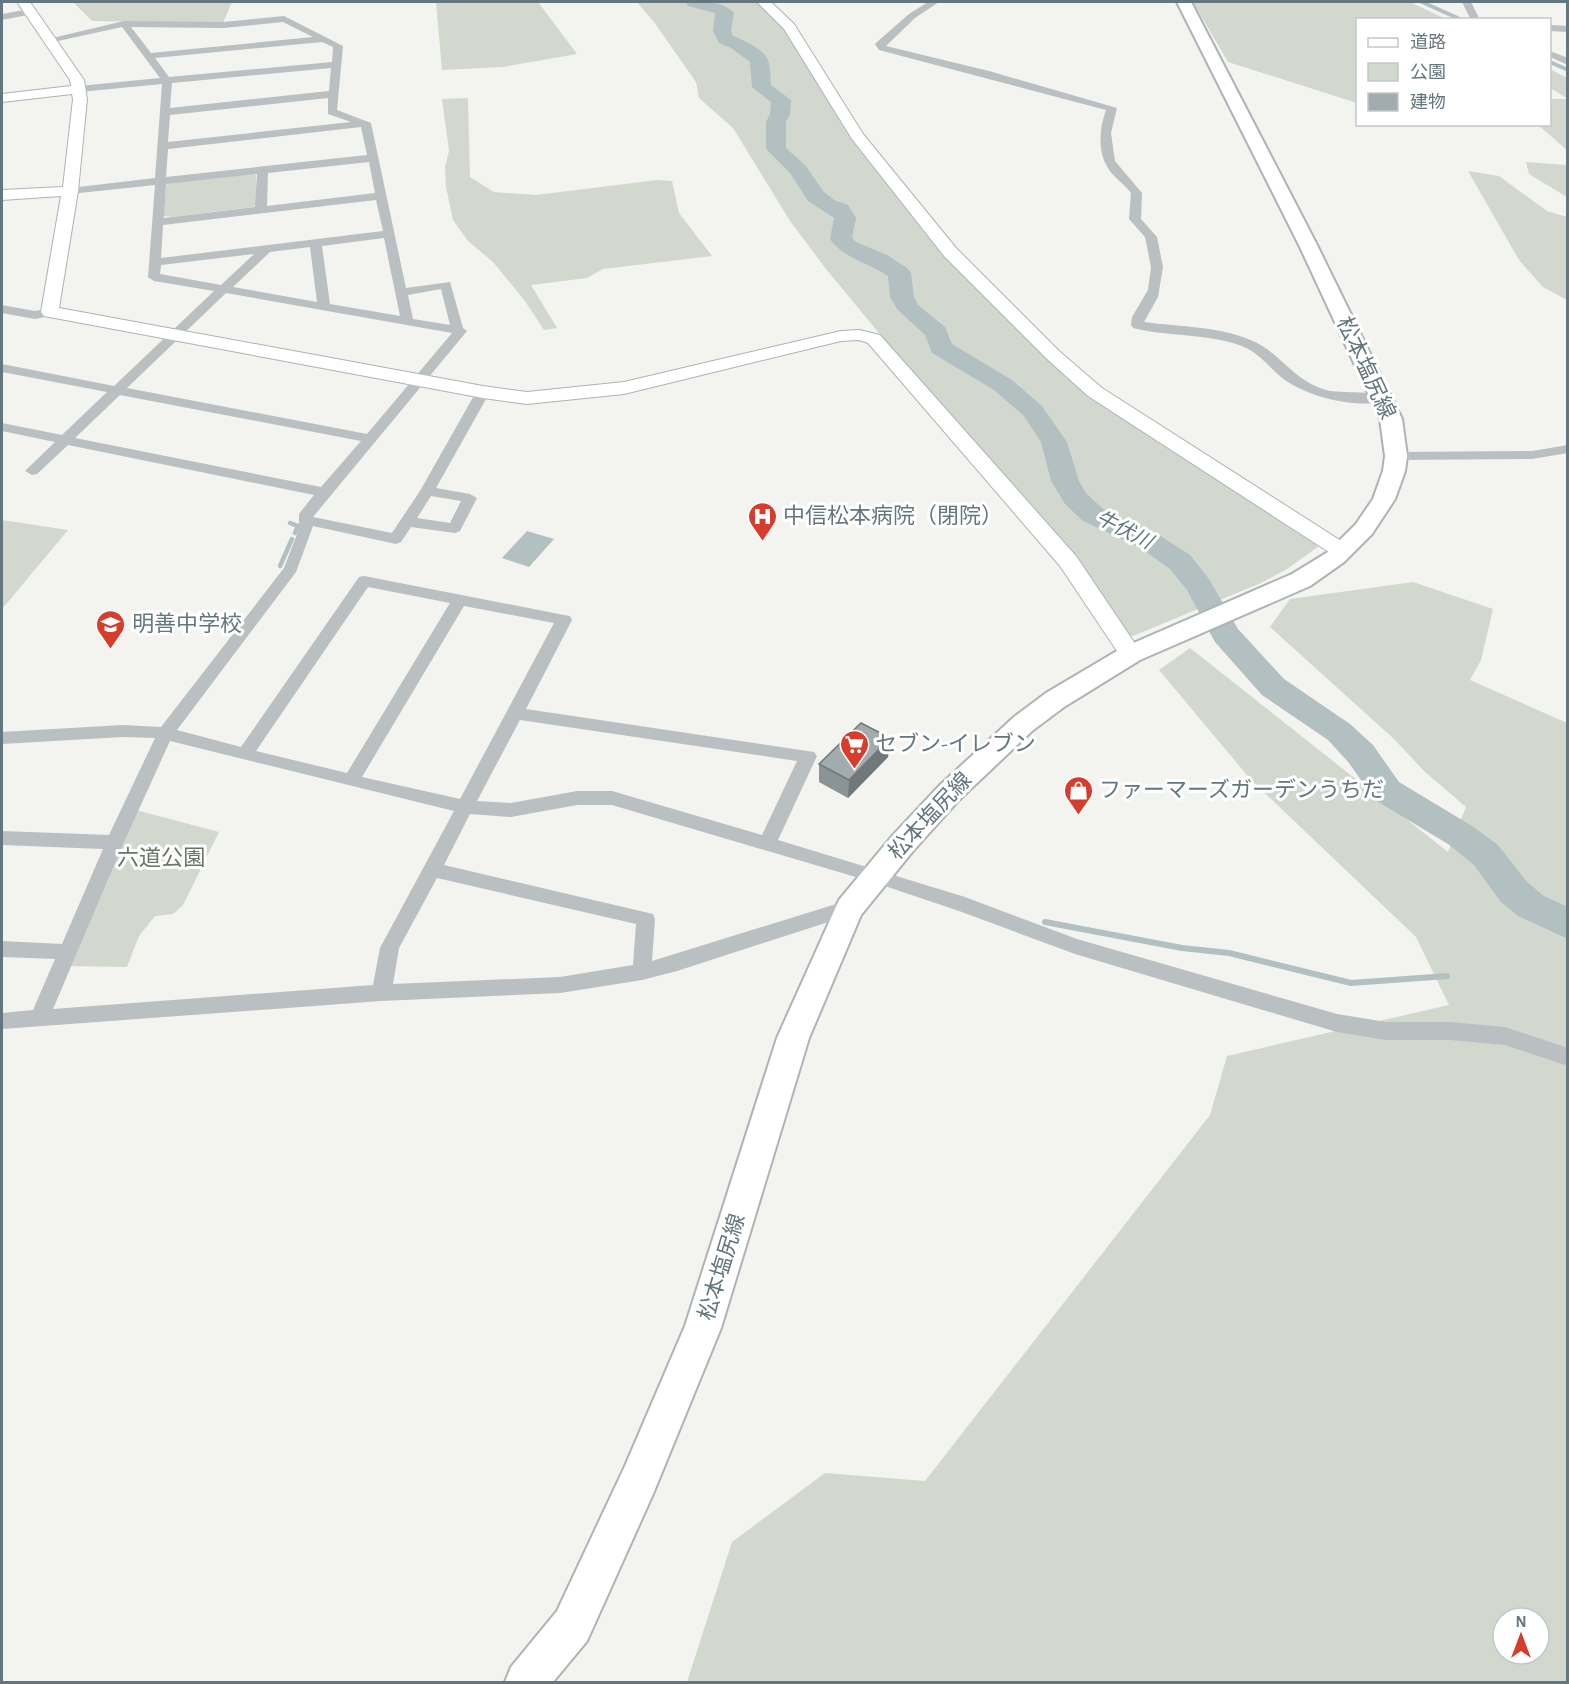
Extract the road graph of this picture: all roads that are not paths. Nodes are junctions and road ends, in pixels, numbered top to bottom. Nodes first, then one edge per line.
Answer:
1 (764, 2) edge
2 (934, 2) edge
3 (1184, 2) edge
4 (1467, 2) edge
5 (27, 7) edge
6 (2, 17) edge
7 (1475, 18) edge
8 (124, 24) junction
9 (1551, 28) edge
10 (1568, 29) edge
11 (323, 39) junction
12 (49, 40) junction
13 (1551, 54) edge
14 (150, 56) junction
15 (1568, 62) edge
16 (337, 64) junction
17 (167, 81) junction
18 (79, 89) junction
19 (333, 94) junction
20 (2, 98) edge
21 (165, 112) junction
22 (366, 123) junction
23 (164, 146) junction
24 (373, 158) junction
25 (263, 170) junction
26 (160, 181) junction
27 (70, 191) junction
28 (2, 195) edge
29 (381, 196) junction
30 (261, 209) junction
31 (158, 222) junction
32 (389, 234) junction
33 (316, 244) junction
34 (266, 249) junction
35 (155, 262) junction
36 (223, 289) junction
37 (401, 292) junction
38 (324, 306) junction
39 (2, 309) edge
40 (50, 312) junction
41 (406, 321) junction
42 (458, 330) junction
43 (173, 336) junction
44 (2, 368) edge
45 (418, 380) junction
46 (118, 390) junction
47 (483, 392) junction
48 (1382, 398) junction
49 (2, 427) edge
50 (368, 438) junction
51 (65, 439) junction
52 (1568, 449) edge
53 (1395, 456) junction
54 (32, 471) dead end
55 (427, 491) junction
56 (322, 492) junction
57 (409, 522) junction
58 (302, 530) junction
59 (1339, 554) junction
60 (460, 600) junction
61 (1140, 650) junction
62 (515, 712) junction
63 (165, 734) junction
64 (2, 738) edge
65 (245, 754) junction
66 (351, 781) junction
67 (464, 807) junction
68 (2, 838) edge
69 (115, 842) junction
70 (768, 843) junction
71 (431, 869) junction
72 (876, 876) junction
73 (849, 908) junction
74 (2, 949) edge
75 (67, 952) junction
76 (642, 972) junction
77 (381, 993) junction
78 (40, 1017) junction
79 (2, 1021) edge
80 (1568, 1057) edge
81 (526, 1683) edge

1 - 59 street
2 - 48 street
3 - 48 main road, 松本塩尻線
4 - 7 street
5 - 6 street
5 - 12 street
8 - 11 street
8 - 12 street
8 - 14 street
9 - 10 street
11 - 14 street
11 - 16 street
12 - 18 street
13 - 15 street
14 - 17 street
16 - 17 street
16 - 19 street
17 - 18 street
17 - 21 street
18 - 20 street
18 - 27 street
19 - 21 street
19 - 22 street
21 - 23 street
22 - 23 street
22 - 24 street
23 - 26 street
24 - 25 street
24 - 29 street
25 - 26 street
25 - 30 street
26 - 27 street
26 - 31 street
27 - 28 street
27 - 40 street
29 - 30 street
29 - 32 street
30 - 31 street
31 - 35 street
32 - 33 street
32 - 37 street
33 - 34 street
33 - 38 street
34 - 35 street
34 - 36 street
35 - 36 street
36 - 38 street
36 - 43 street
37 - 41 street
37 - 42 street
38 - 41 street
39 - 40 street
40 - 43 street
41 - 42 street
42 - 45 street
43 - 45 street
43 - 46 street
44 - 46 street
45 - 47 street
45 - 50 street
46 - 50 street
46 - 51 street
47 - 55 street
47 - 61 street
48 - 53 main road, 松本塩尻線
49 - 51 street
50 - 56 street
51 - 54 street
51 - 56 street
52 - 53 street
53 - 59 main road, 松本塩尻線
55 - 57 street
55 - 57 street
56 - 58 street
57 - 58 street
58 - 63 street
59 - 61 main road, 松本塩尻線
60 - 62 street
60 - 65 street
60 - 66 street
61 - 72 main road, 松本塩尻線
62 - 67 street
62 - 70 street
63 - 64 street
63 - 65 street
63 - 69 street
65 - 66 street
66 - 67 street
67 - 70 street
67 - 71 street
68 - 69 street
69 - 75 street
70 - 72 street
71 - 76 street
71 - 77 street
72 - 73 main road, 松本塩尻線
72 - 80 street
73 - 76 street
73 - 81 main road, 松本塩尻線
74 - 75 street
75 - 78 street
76 - 77 street
77 - 78 street
78 - 79 street

